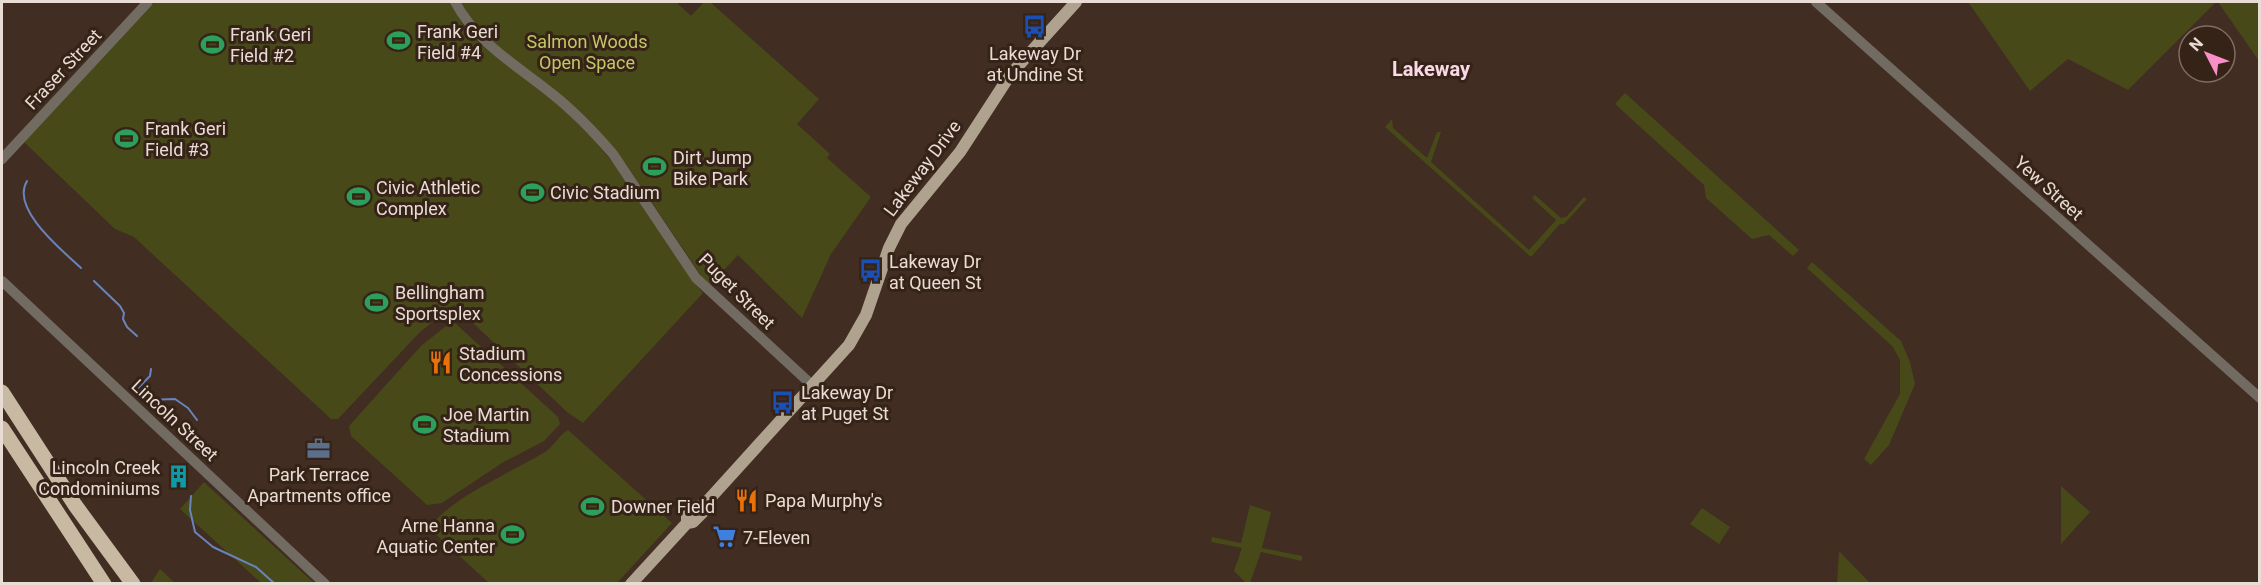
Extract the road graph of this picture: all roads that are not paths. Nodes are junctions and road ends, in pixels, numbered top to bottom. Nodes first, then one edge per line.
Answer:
1 (148, 2) edge
2 (455, 2) edge
3 (1076, 2) edge
4 (1816, 2) edge
5 (2, 159) edge
6 (2, 281) edge
7 (813, 386) junction
8 (2, 392) edge
9 (2259, 398) edge
10 (2, 428) edge
11 (104, 546) junction
12 (104, 584) edge
13 (128, 584) edge
14 (133, 584) edge
15 (325, 584) edge
16 (631, 584) edge

1 - 5 street, Fraser Street
2 - 7 street, Puget Street
3 - 7 main road, Lakeway Drive
4 - 9 street, Yew Street
6 - 15 street, Lincoln Street
7 - 16 main road, Lakeway Drive
8 - 11 highway
10 - 12 highway
11 - 13 highway
11 - 14 highway

